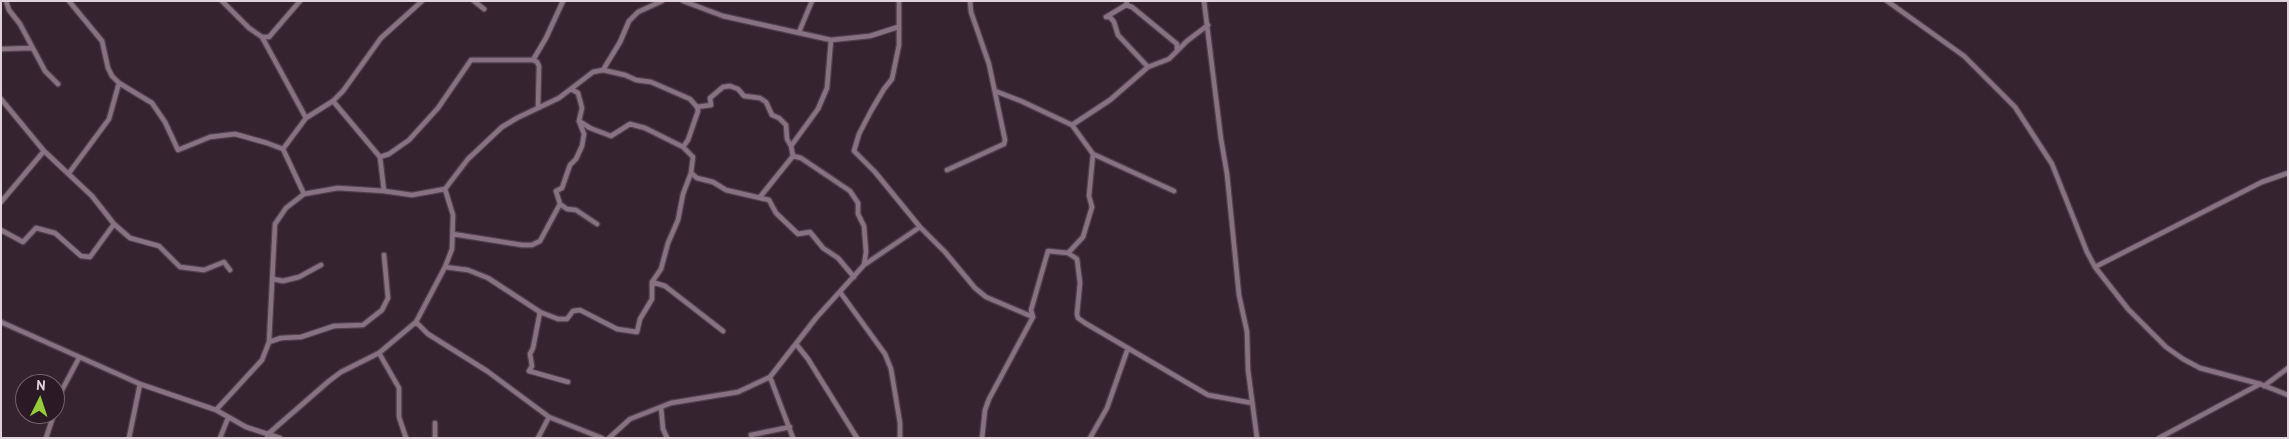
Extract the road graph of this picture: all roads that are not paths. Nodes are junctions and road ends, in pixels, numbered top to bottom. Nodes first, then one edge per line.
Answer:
1 (6, 1) edge
2 (69, 1) edge
3 (222, 1) edge
4 (422, 1) edge
5 (474, 1) edge
6 (563, 1) edge
7 (662, 1) edge
8 (683, 1) edge
9 (812, 1) edge
10 (899, 1) edge
11 (970, 1) edge
12 (1204, 1) edge
13 (1887, 1) edge
14 (296, 2) edge
15 (1126, 3) edge
16 (484, 9) dead end
17 (1208, 25) junction
18 (898, 27) junction
19 (799, 32) junction
20 (262, 37) junction
21 (831, 40) junction
22 (32, 48) junction
23 (1, 49) edge
24 (1176, 50) junction
25 (533, 60) junction
26 (1148, 67) junction
27 (603, 70) junction
28 (119, 83) junction
29 (58, 84) dead end
30 (571, 90) junction
31 (995, 91) junction
32 (1, 99) edge
33 (333, 101) junction
34 (538, 106) junction
35 (697, 106) junction
36 (306, 118) junction
37 (579, 121) junction
38 (1072, 125) junction
39 (792, 146) junction
40 (683, 147) junction
41 (283, 149) junction
42 (44, 151) junction
43 (1093, 154) junction
44 (793, 156) junction
45 (380, 157) junction
46 (947, 170) dead end
47 (69, 173) junction
48 (691, 173) junction
49 (2288, 173) edge
50 (445, 189) junction
51 (384, 191) junction
52 (1174, 191) dead end
53 (304, 194) junction
54 (760, 197) junction
55 (1, 202) edge
56 (560, 204) junction
57 (114, 224) junction
58 (597, 224) dead end
59 (920, 227) junction
60 (1, 230) edge
61 (453, 234) junction
62 (1068, 253) junction
63 (384, 255) dead end
64 (321, 265) dead end
65 (864, 265) junction
66 (445, 268) junction
67 (2095, 268) junction
68 (230, 270) dead end
69 (854, 277) junction
70 (273, 279) junction
71 (652, 282) junction
72 (840, 292) junction
73 (540, 312) junction
74 (1033, 316) junction
75 (1, 322) edge
76 (416, 322) junction
77 (723, 331) dead end
78 (269, 342) junction
79 (796, 344) junction
80 (1128, 348) junction
81 (379, 353) junction
82 (79, 358) junction
83 (2288, 368) edge
84 (770, 377) junction
85 (568, 382) dead end
86 (65, 384) edge
87 (140, 384) junction
88 (2262, 385) junction
89 (2288, 395) edge
90 (1252, 403) junction
91 (661, 407) junction
92 (216, 410) junction
93 (549, 417) junction
94 (228, 418) junction
95 (435, 423) dead end
96 (51, 424) edge
97 (790, 427) junction
98 (268, 435) junction
99 (751, 435) dead end
100 (46, 438) edge
101 (129, 438) edge
102 (220, 438) edge
103 (280, 438) edge
104 (406, 438) edge
105 (435, 438) edge
106 (538, 438) edge
107 (602, 438) edge
108 (609, 438) edge
109 (667, 438) edge
110 (793, 438) edge
111 (857, 438) edge
112 (900, 438) edge
113 (982, 438) edge
114 (1090, 438) edge
115 (1257, 438) edge
116 (2159, 438) edge

1 - 22 street
2 - 28 street
3 - 20 street
4 - 33 street
5 - 16 street
6 - 25 street
7 - 27 street
8 - 19 street
9 - 19 street
10 - 18 street
11 - 31 street
12 - 17 street
13 - 67 street
14 - 20 street
15 - 24 street
15 - 26 street
17 - 24 street
17 - 90 street
18 - 21 street
18 - 59 street
19 - 21 street
20 - 36 street
21 - 39 street
22 - 23 street
22 - 29 street
24 - 26 street
25 - 34 street
25 - 45 street
26 - 38 street
27 - 30 street
27 - 35 street
28 - 41 street
28 - 47 street
30 - 34 street
30 - 37 street
31 - 38 street
31 - 46 street
32 - 42 street
33 - 36 street
33 - 45 street
34 - 50 street
35 - 39 street
35 - 40 street
36 - 41 street
37 - 40 street
37 - 56 street
38 - 43 street
39 - 44 street
40 - 48 street
41 - 53 street
42 - 47 street
42 - 55 street
43 - 52 street
43 - 62 street
44 - 54 street
44 - 65 street
45 - 51 street
47 - 57 street
48 - 54 street
48 - 71 street
49 - 67 street
50 - 51 street
50 - 61 street
51 - 53 street
53 - 70 street
54 - 69 street
56 - 58 street
56 - 61 street
57 - 60 street
57 - 68 street
59 - 65 street
59 - 74 street
61 - 66 street
62 - 74 street
62 - 80 street
63 - 78 street
64 - 70 street
65 - 69 street
66 - 73 street
66 - 76 street
67 - 88 street
69 - 72 street
70 - 78 street
71 - 73 street
71 - 77 street
72 - 79 street
72 - 112 street
73 - 85 street
74 - 113 street
75 - 82 street
76 - 81 street
76 - 93 street
78 - 92 street
79 - 84 street
79 - 111 street
80 - 90 street
80 - 114 street
81 - 98 street
81 - 104 street
82 - 86 street
82 - 87 street
83 - 88 street
84 - 91 street
84 - 97 street
87 - 92 street
87 - 101 street
88 - 89 street
88 - 116 street
90 - 115 street
91 - 108 street
91 - 109 street
92 - 94 street
93 - 106 street
93 - 107 street
94 - 98 street
94 - 102 street
95 - 105 street
96 - 100 street
97 - 99 street
97 - 110 street
98 - 103 street

